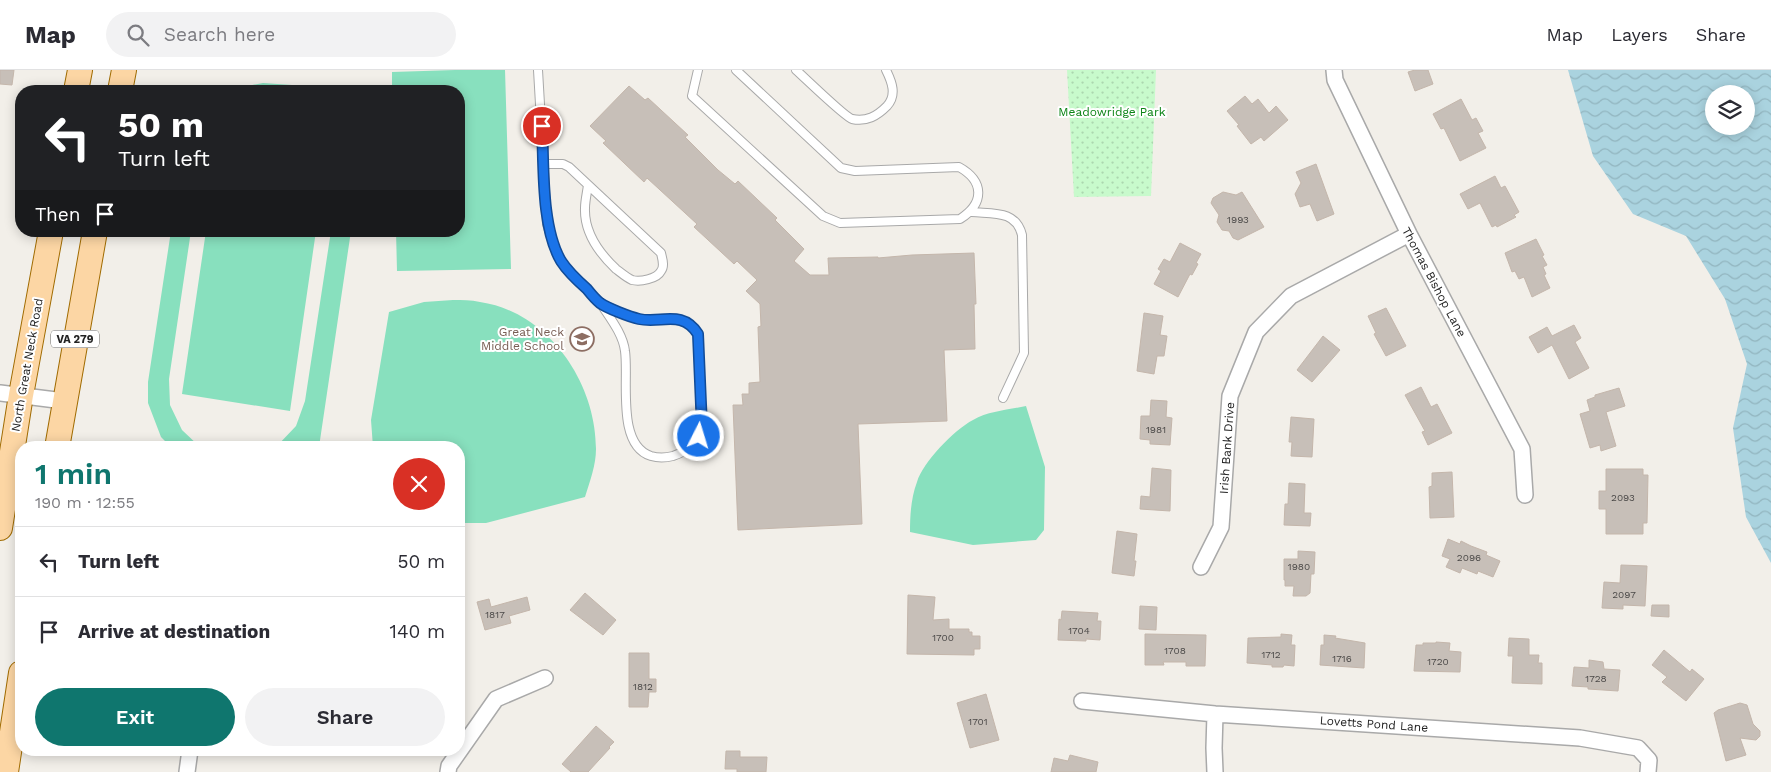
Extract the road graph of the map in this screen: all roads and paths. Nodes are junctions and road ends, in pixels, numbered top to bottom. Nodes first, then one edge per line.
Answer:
1 (80, 70) edge
2 (124, 70) edge
3 (538, 70) edge
4 (698, 70) edge
5 (736, 70) edge
6 (796, 70) edge
7 (886, 70) edge
8 (1334, 70) edge
9 (77, 85) edge
10 (121, 85) edge
11 (544, 164) junction
12 (588, 185) junction
13 (972, 212) junction
14 (1408, 234) junction
15 (50, 237) edge
16 (94, 237) edge
17 (601, 304) junction
18 (11, 394) edge
19 (1002, 398) dead end
20 (64, 401) junction
21 (58, 441) edge
22 (1525, 495) dead end
23 (0, 528) edge
24 (1201, 567) dead end
25 (544, 678) dead end
26 (1082, 701) dead end
27 (15, 713) edge
28 (1215, 714) junction
29 (465, 743) edge
30 (189, 756) edge
31 (456, 756) edge
32 (6, 772) edge
33 (187, 772) edge
34 (448, 772) edge
35 (1215, 772) edge
36 (1648, 772) edge

1 - 9 main road
2 - 10 main road
3 - 11 lane
4 - 13 lane
5 - 13 lane
6 - 7 lane
8 - 14 street, Thomas Bishop Lane
11 - 12 lane
11 - 17 lane
12 - 12 lane
13 - 19 lane
14 - 22 street, Thomas Bishop Lane
14 - 24 street, Irish Bank Drive
15 - 18 main road, North Great Neck Road / VA 279
16 - 20 main road, VA 279
17 - 17 lane
18 - 20 street
18 - 23 main road, North Great Neck Road / VA 279
20 - 21 main road, VA 279
25 - 29 street
26 - 28 street, Lovetts Pond Lane
27 - 32 main road
28 - 35 street
28 - 36 street, Lovetts Pond Lane
30 - 33 street
31 - 34 street

